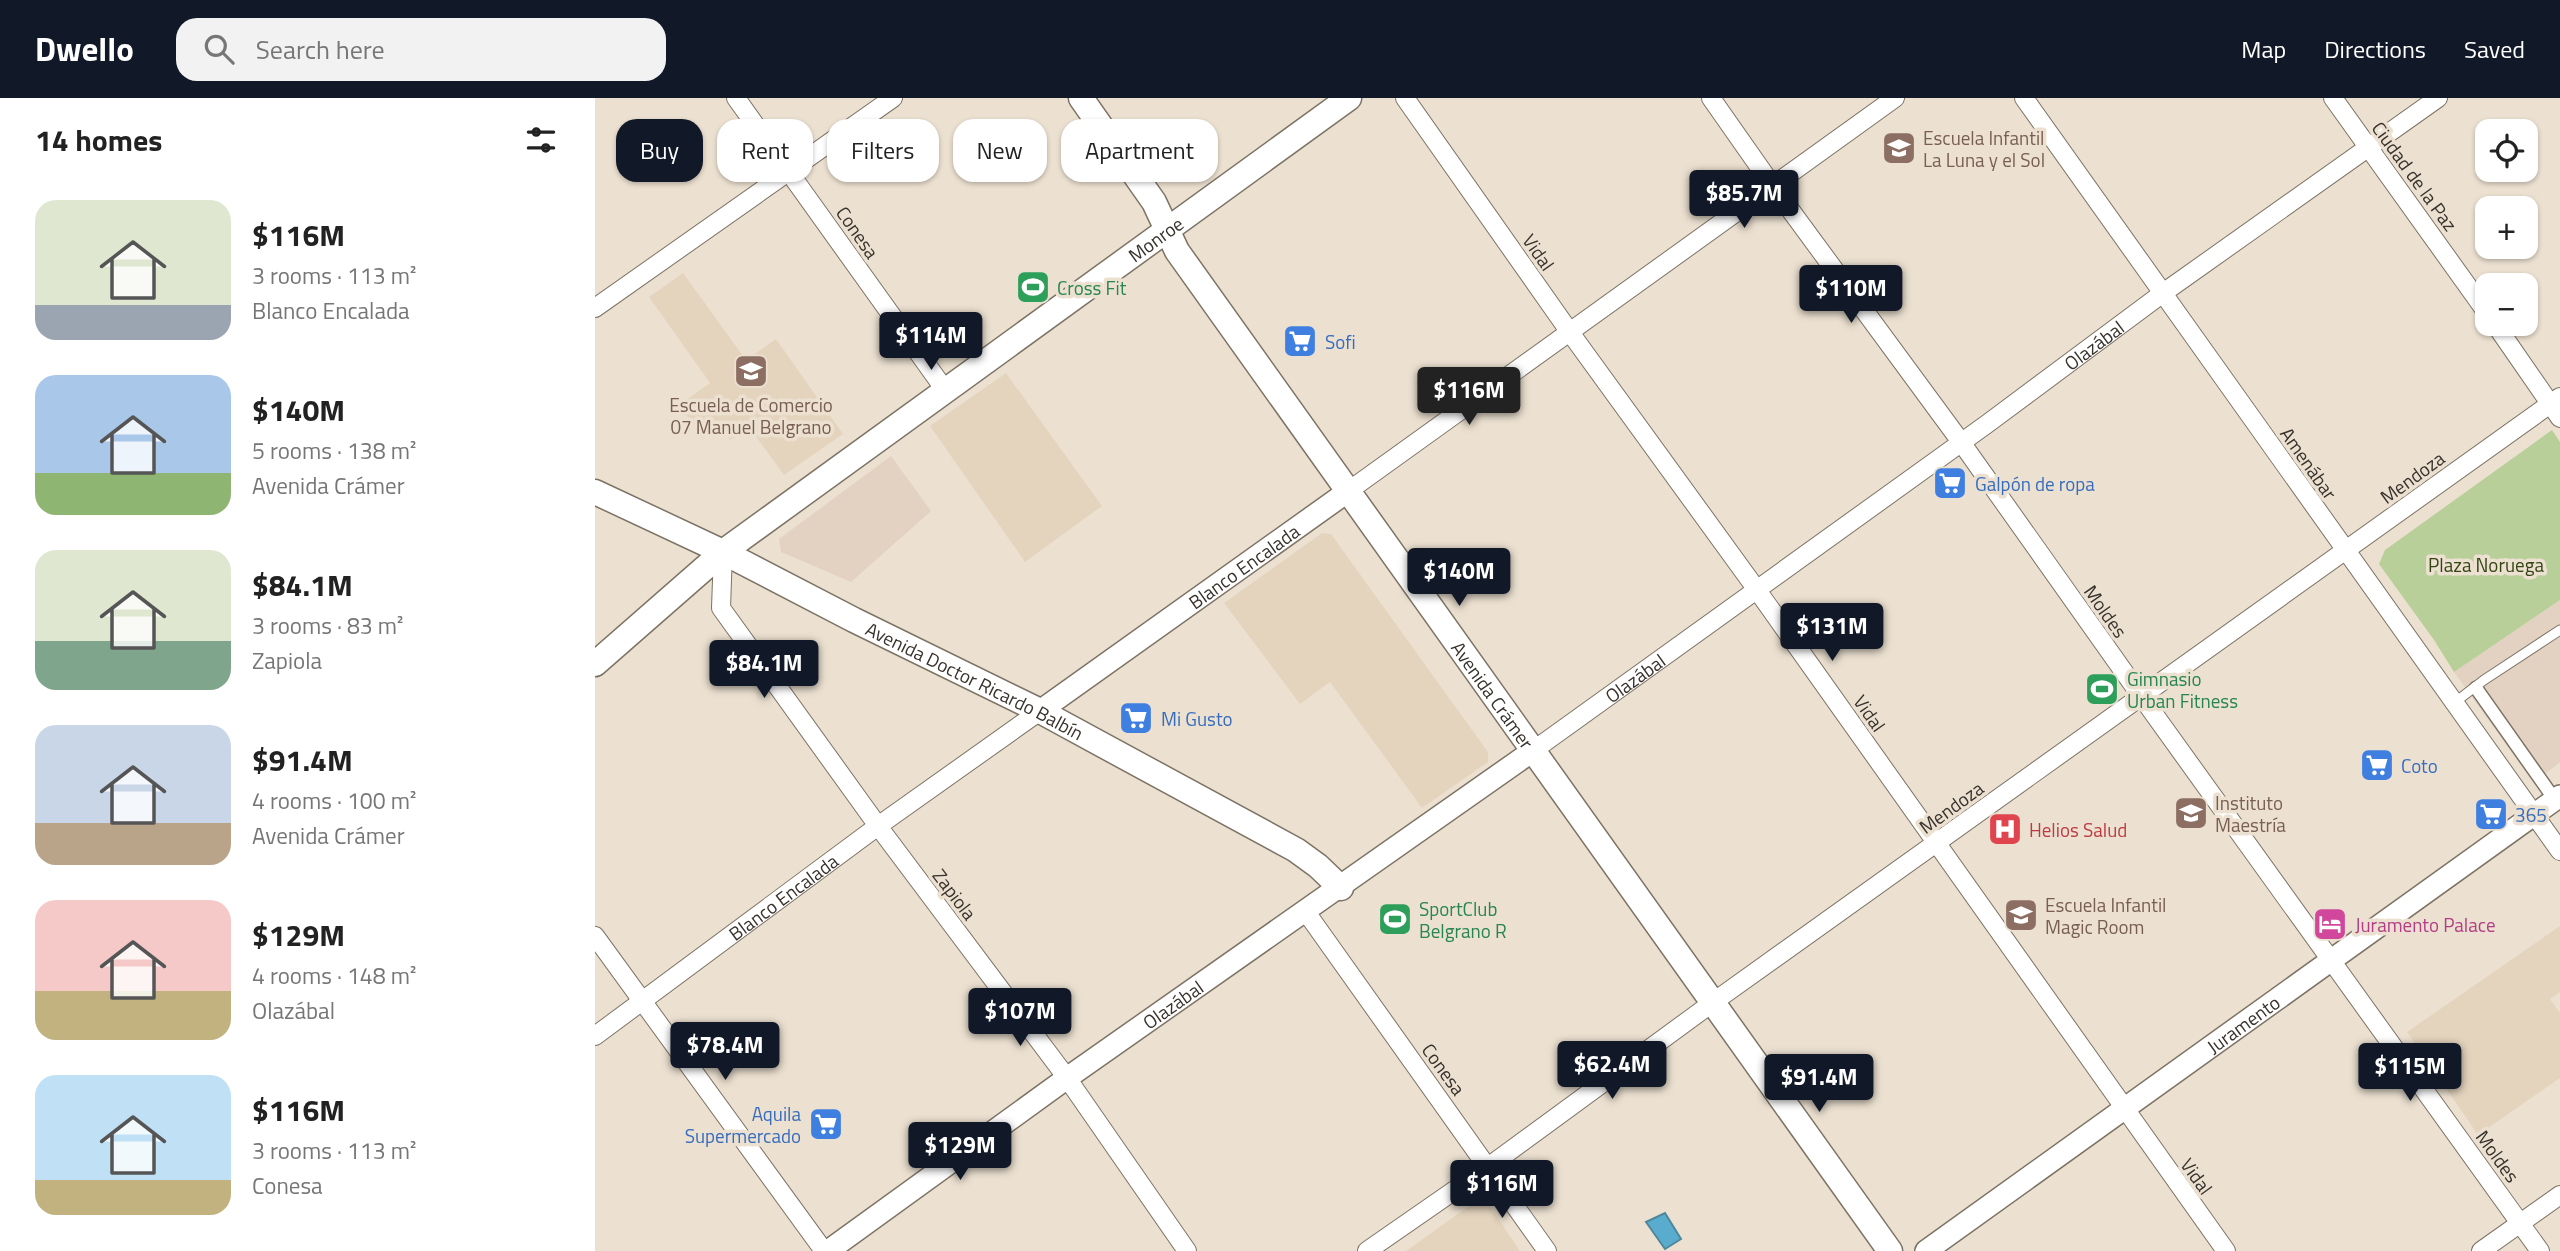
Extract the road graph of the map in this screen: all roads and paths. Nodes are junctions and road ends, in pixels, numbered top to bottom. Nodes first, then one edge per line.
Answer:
1 (736, 98) edge
2 (893, 98) edge
3 (1081, 98) edge
4 (1349, 98) edge
5 (1405, 98) edge
6 (1711, 98) edge
7 (1895, 98) edge
8 (2024, 98) edge
9 (2333, 98) edge
10 (2438, 98) edge
11 (751, 119) edge
12 (2369, 148) junction
13 (813, 153) edge
14 (772, 182) edge
15 (798, 182) edge
16 (1772, 185) junction
17 (1166, 229) junction
18 (2163, 293) junction
19 (2475, 296) edge
20 (595, 308) edge
21 (1569, 331) junction
22 (2504, 336) edge
23 (945, 390) junction
24 (2557, 406) edge
25 (1961, 442) junction
26 (595, 492) edge
27 (1347, 492) junction
28 (2345, 550) junction
29 (723, 552) junction
30 (1757, 590) junction
31 (2560, 630) edge
32 (595, 664) edge
33 (2476, 688) junction
34 (2141, 696) junction
35 (2454, 703) junction
36 (1040, 711) junction
37 (1534, 750) junction
38 (2558, 798) edge
39 (2533, 815) junction
40 (879, 826) junction
41 (1935, 844) junction
42 (2560, 851) edge
43 (1341, 888) junction
44 (1306, 912) junction
45 (595, 936) edge
46 (2330, 961) junction
47 (643, 1002) junction
48 (1712, 1003) junction
49 (595, 1036) edge
50 (1067, 1078) junction
51 (2123, 1108) junction
52 (1488, 1167) junction
53 (2560, 1195) edge
54 (2521, 1223) junction
55 (826, 1251) edge
56 (1187, 1251) edge
57 (1367, 1251) edge
58 (1547, 1251) edge
59 (1890, 1251) edge
60 (1926, 1251) edge
61 (2225, 1251) edge
62 (2481, 1251) edge
63 (2540, 1251) edge

1 - 11 street, Conesa
2 - 13 street
3 - 17 main road, Avenida Crámer
4 - 17 main road, Monroe
5 - 21 street, Vidal
6 - 16 street, Moldes
7 - 16 street, Blanco Encalada
8 - 18 street, Amenábar
9 - 12 street, Ciudad de la Paz
10 - 12 street, Olazábal
12 - 18 street, Olazábal
12 - 19 street, Ciudad de la Paz
14 - 20 street
15 - 23 street, Conesa
16 - 21 street, Blanco Encalada
16 - 25 street, Moldes
17 - 23 main road, Monroe
17 - 27 main road, Avenida Crámer
18 - 25 street, Olazábal
18 - 28 street, Amenábar
21 - 27 street, Blanco Encalada
21 - 30 street, Vidal
22 - 24 street
23 - 29 main road, Monroe
24 - 28 street, Mendoza
25 - 30 street, Olazábal
25 - 34 street, Moldes
26 - 29 main road, Avenida Doctor Ricardo Balbín
27 - 36 street, Blanco Encalada
27 - 37 main road, Avenida Crámer
28 - 34 street, Mendoza
28 - 35 street, Amenábar
29 - 32 main road, Monroe
29 - 36 main road, Avenida Doctor Ricardo Balbín
29 - 40 street, Zapiola
30 - 37 street, Olazábal
30 - 41 street, Vidal
31 - 33 lane
33 - 35 lane
33 - 38 street
34 - 41 street, Mendoza
34 - 46 street, Moldes
35 - 39 street, Amenábar
36 - 40 street, Blanco Encalada
36 - 43 main road, Avenida Doctor Ricardo Balbín
37 - 43 street, Olazábal
37 - 48 main road, Avenida Crámer
38 - 39 street, Juramento
39 - 42 street, Amenábar
39 - 46 street, Juramento
40 - 47 street, Blanco Encalada
40 - 50 street, Zapiola
41 - 48 street, Mendoza
41 - 51 street, Vidal
43 - 44 street, Olazábal
44 - 50 street, Olazábal
44 - 52 street, Conesa
45 - 47 street
46 - 51 street, Juramento
46 - 54 street, Moldes
47 - 49 street, Blanco Encalada
47 - 55 street
48 - 52 street, Mendoza
48 - 59 main road, Avenida Crámer
50 - 55 street, Olazábal
50 - 56 street, Zapiola
51 - 60 street, Juramento
51 - 61 street, Vidal
52 - 57 street, Mendoza
52 - 58 street, Conesa
53 - 54 street
54 - 62 street
54 - 63 street, Moldes

